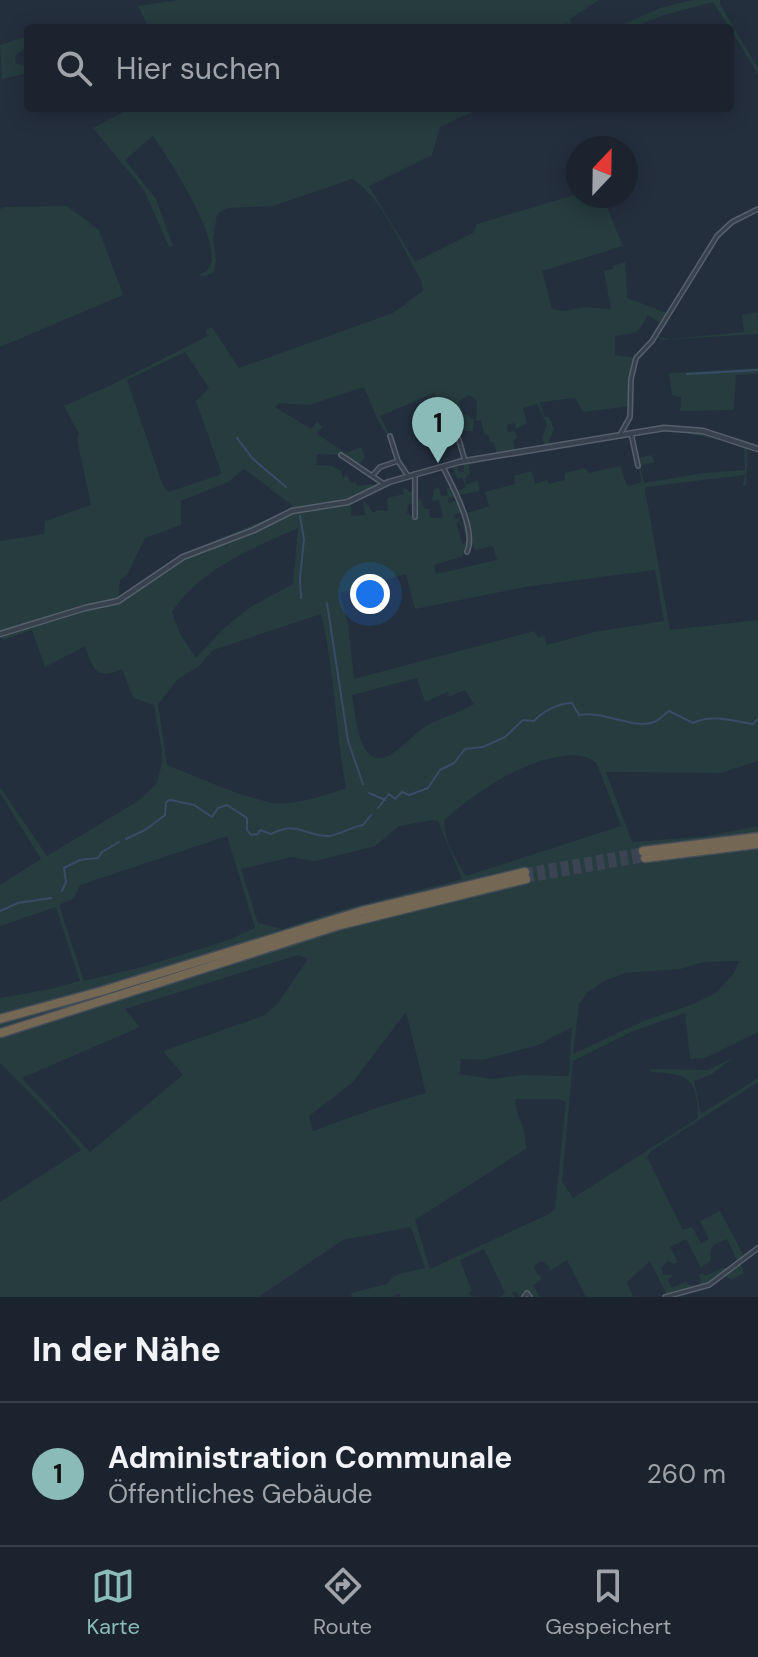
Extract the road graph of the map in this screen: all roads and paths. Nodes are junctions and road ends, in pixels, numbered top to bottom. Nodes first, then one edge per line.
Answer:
1 (758, 209) edge
2 (443, 410) dead end
3 (628, 423) junction
4 (632, 433) junction
5 (390, 436) dead end
6 (617, 436) junction
7 (758, 449) edge
8 (341, 455) dead end
9 (398, 461) junction
10 (465, 461) junction
11 (638, 466) dead end
12 (443, 467) junction
13 (415, 474) junction
14 (373, 475) junction
15 (408, 476) junction
16 (384, 484) junction
17 (415, 517) dead end
18 (467, 552) dead end
19 (0, 634) edge
20 (758, 837) edge
21 (758, 844) edge
22 (0, 1019) edge
23 (1, 1033) edge
24 (758, 1248) edge
25 (524, 1297) edge
26 (530, 1297) edge
27 (665, 1297) edge

1 - 3 street
2 - 10 street
3 - 4 street
3 - 6 street
4 - 6 street
4 - 7 street
4 - 11 street
5 - 9 street
6 - 10 street
8 - 14 street
9 - 14 street
9 - 15 street
10 - 12 street
12 - 13 street
12 - 18 street
13 - 15 street
13 - 17 street
14 - 16 street
15 - 16 street
16 - 19 street
20 - 21 highway
22 - 23 highway
24 - 27 street
25 - 26 street

